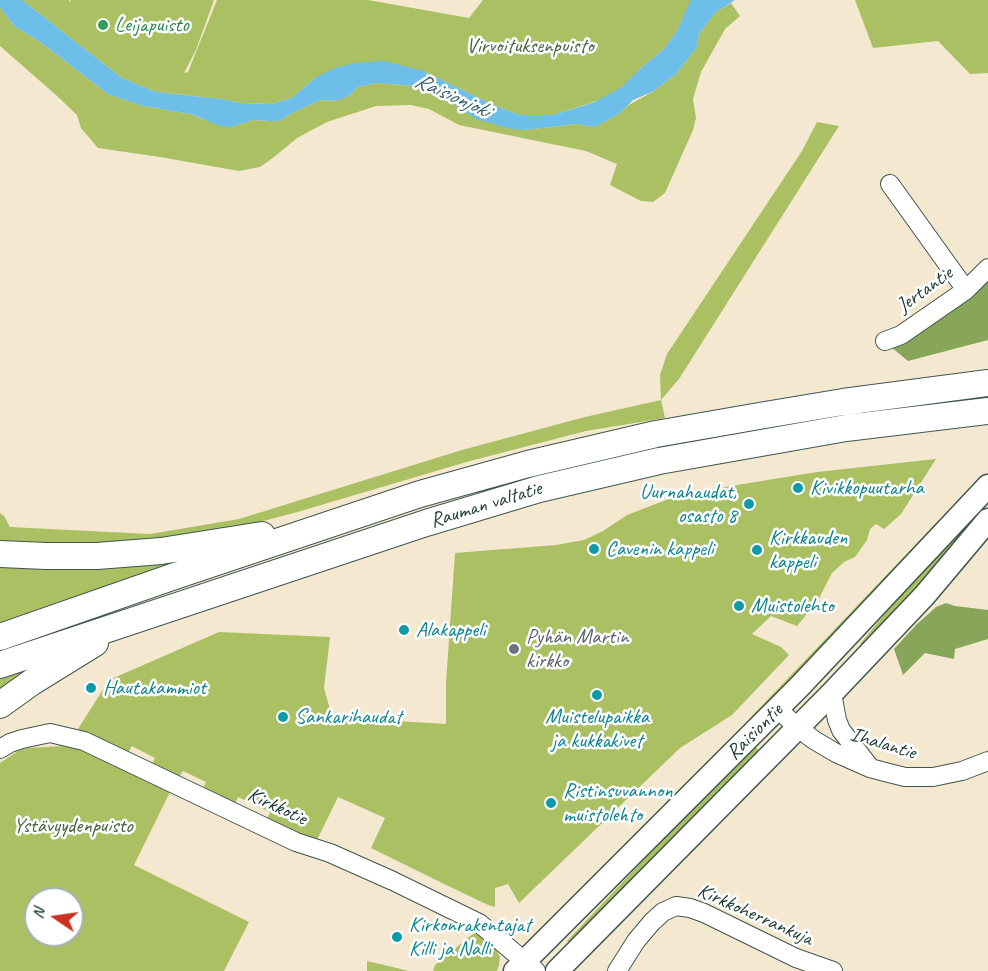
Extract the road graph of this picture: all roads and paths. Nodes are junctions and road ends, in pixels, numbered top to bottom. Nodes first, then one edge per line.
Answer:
1 (890, 184) dead end
2 (988, 268) edge
3 (966, 290) junction
4 (885, 341) dead end
5 (988, 383) edge
6 (988, 411) edge
7 (988, 486) edge
8 (988, 520) edge
9 (322, 527) junction
10 (0, 554) edge
11 (128, 623) junction
12 (0, 637) edge
13 (0, 665) edge
14 (832, 693) junction
15 (0, 705) edge
16 (778, 709) junction
17 (798, 728) junction
18 (0, 749) edge
19 (988, 761) edge
20 (870, 768) junction
21 (525, 968) edge
22 (557, 971) edge
23 (617, 971) edge
24 (833, 971) edge

1 - 3 street
2 - 3 street, Jertantie
3 - 4 street, Jertantie
5 - 9 highway, Rauman valtatie
6 - 11 highway, Rauman valtatie
7 - 16 main road, Raisiontie
8 - 14 main road, Raisiontie
9 - 10 highway
9 - 12 highway, Rauman valtatie
11 - 13 highway, Rauman valtatie
11 - 15 highway
14 - 17 main road, Raisiontie
14 - 20 street
16 - 17 street, Ihalantie
16 - 21 main road, Raisiontie
17 - 20 street, Ihalantie
17 - 22 main road, Raisiontie
18 - 21 street, Kirkkotie
19 - 20 street, Ihalantie
23 - 24 street, Kirkkoherrankuja

